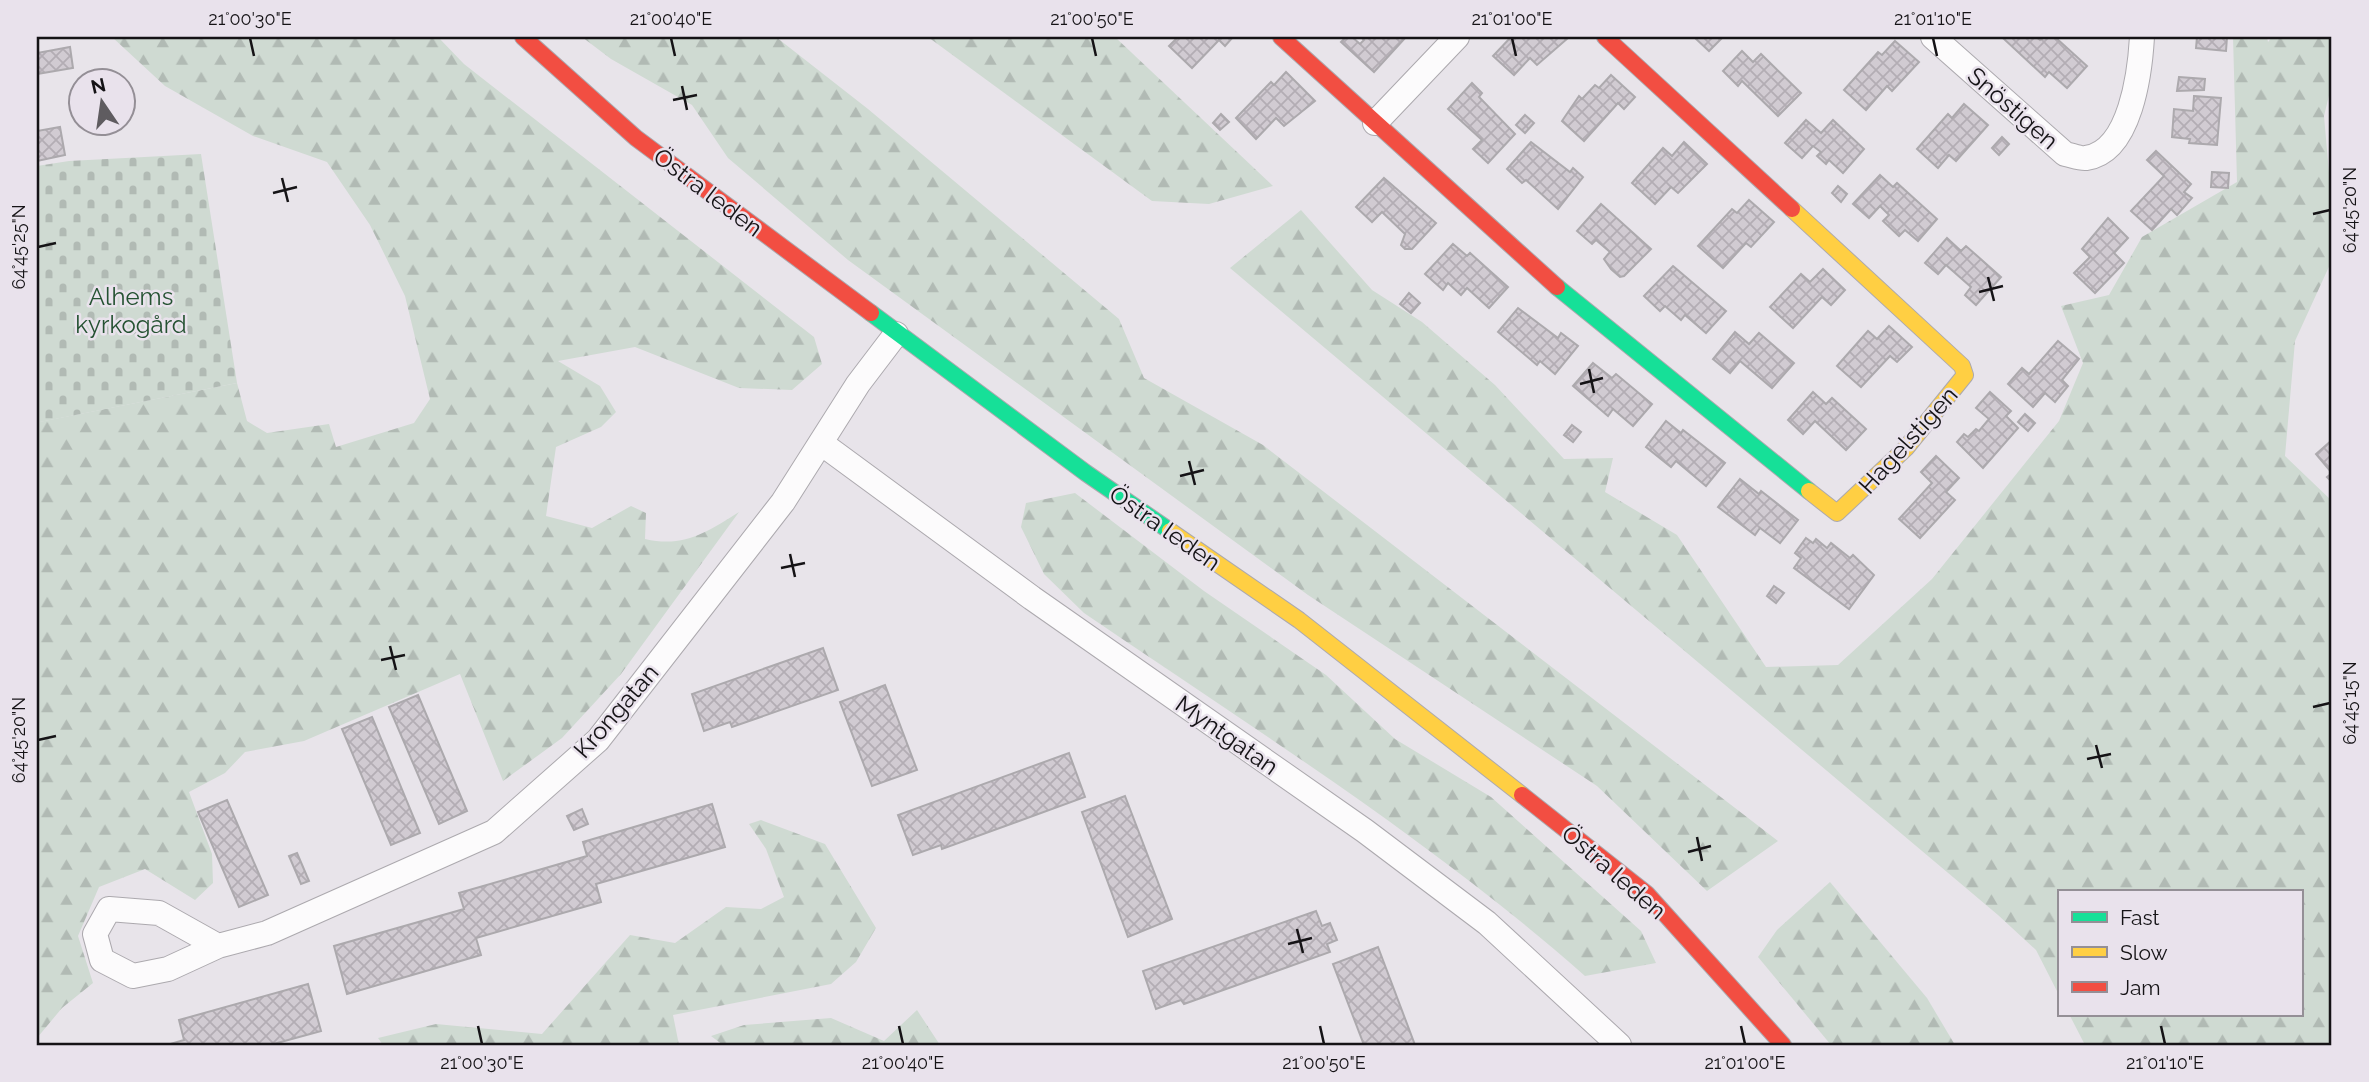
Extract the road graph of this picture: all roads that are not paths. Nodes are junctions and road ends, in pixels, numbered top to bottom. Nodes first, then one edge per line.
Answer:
1 (523, 37) edge
2 (1281, 37) edge
3 (1457, 37) edge
4 (1605, 37) edge
5 (1933, 37) edge
6 (2143, 37) edge
7 (1375, 123) junction
8 (897, 334) junction
9 (821, 443) junction
10 (218, 946) dead end
11 (1619, 1045) edge
12 (1783, 1045) edge

1 - 8 street, Östra leden
2 - 7 street
3 - 7 street
4 - 7 street, Hagelstigen
5 - 6 street, Snöstigen
8 - 9 street, Krongatan
8 - 12 street, Östra leden
9 - 10 street, Krongatan
9 - 11 street, Myntgatan

